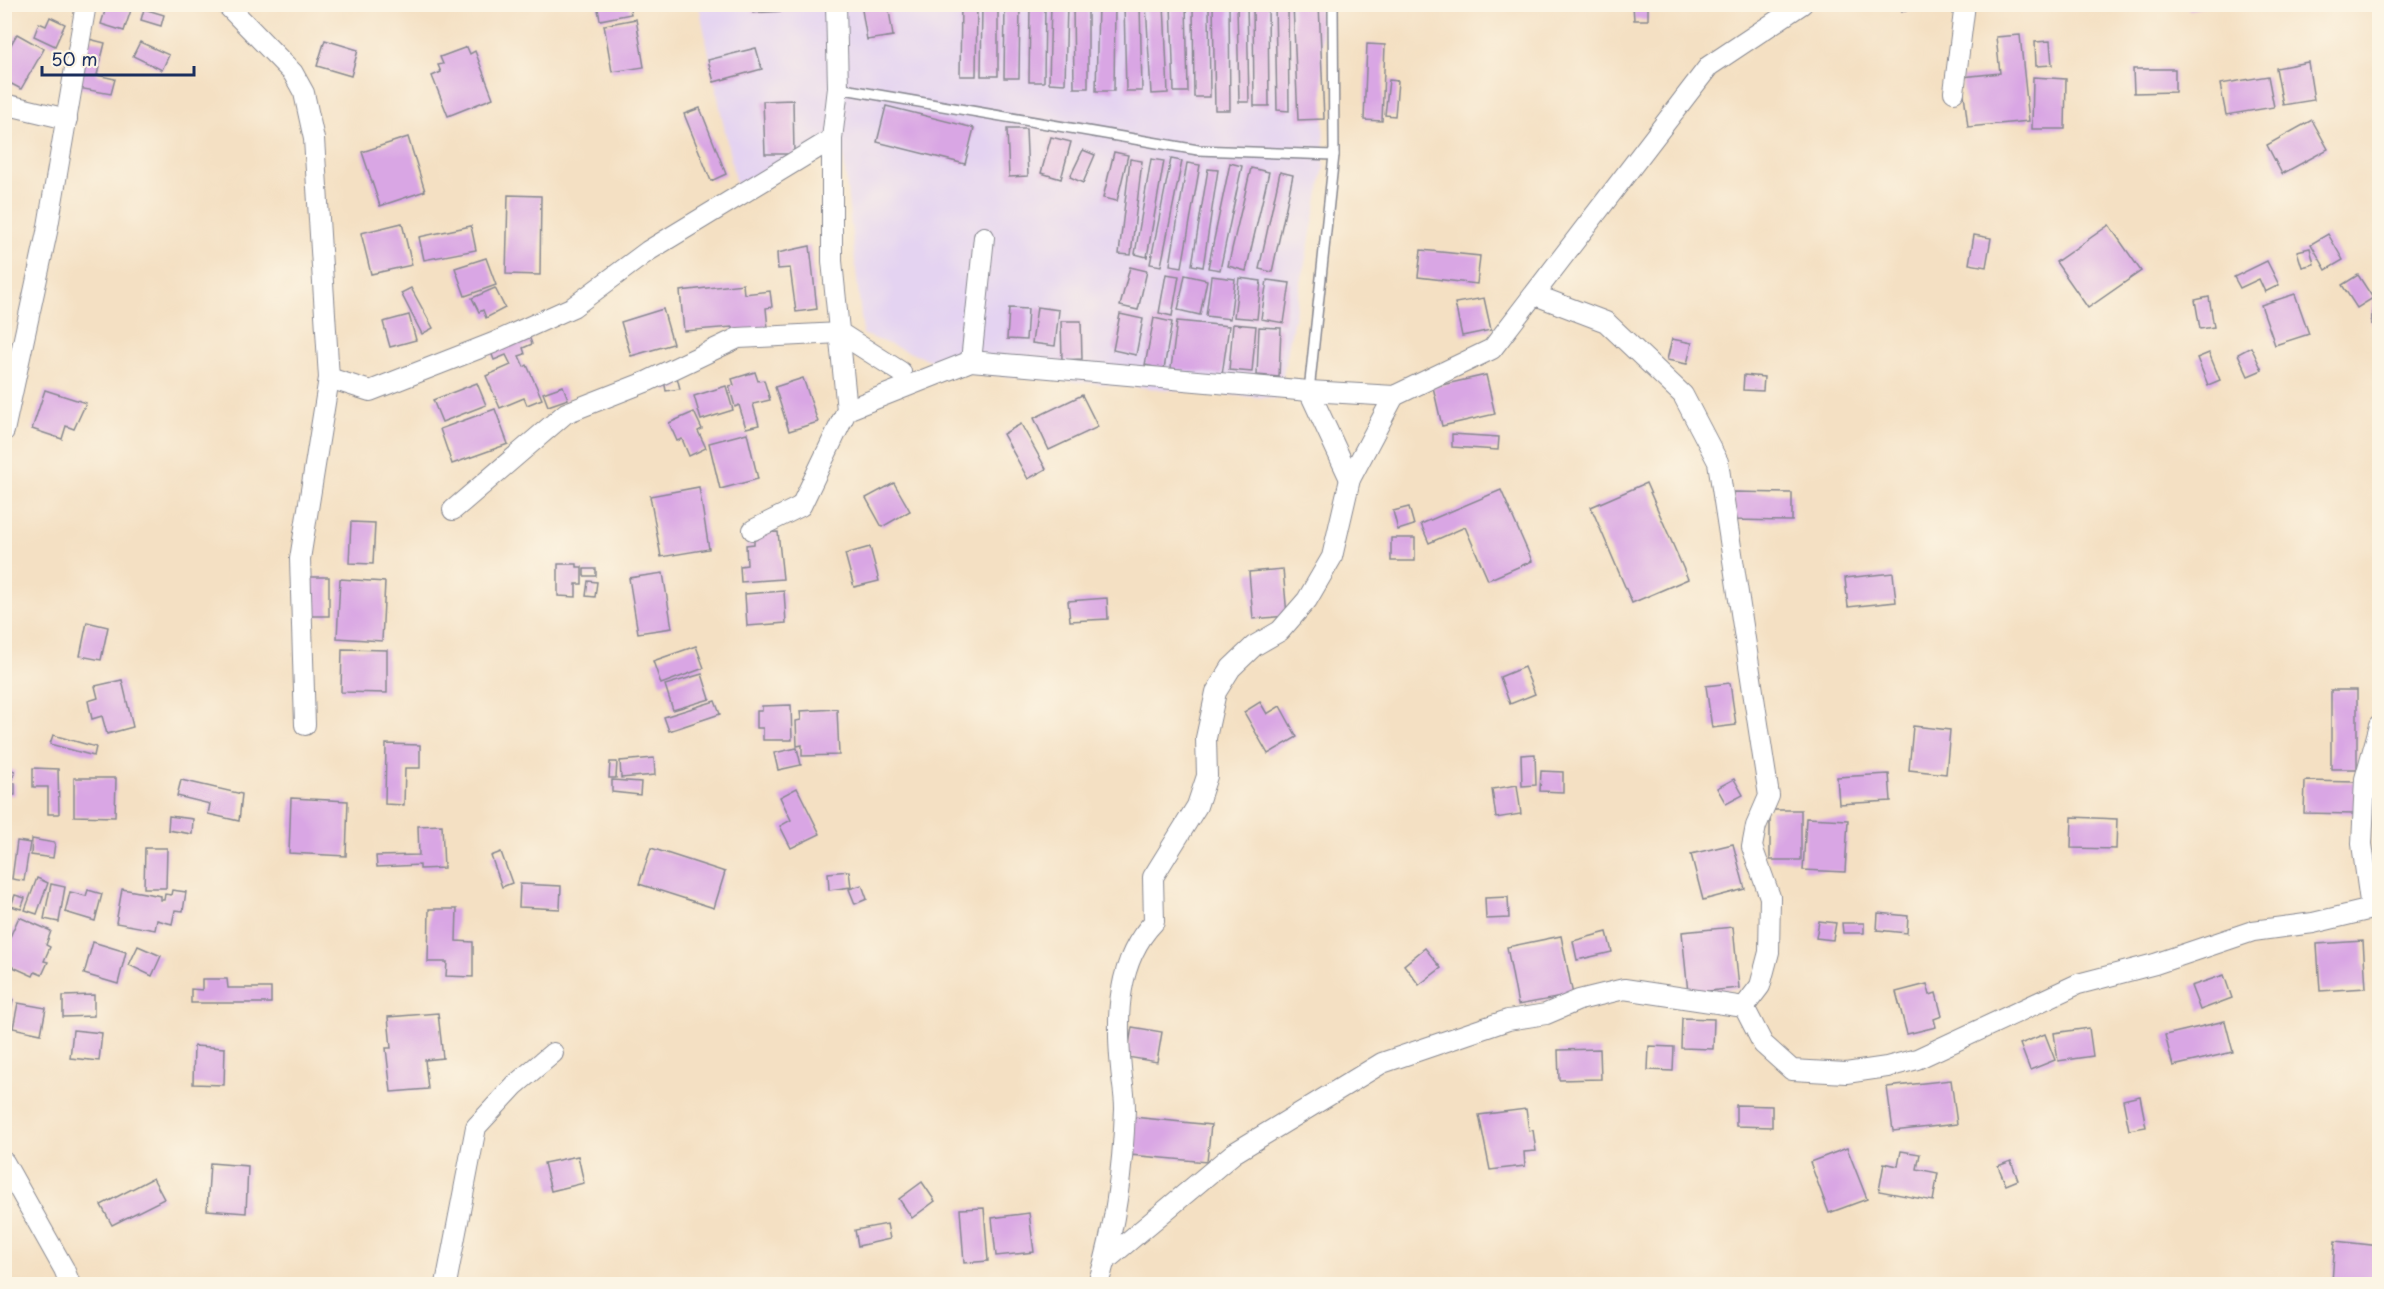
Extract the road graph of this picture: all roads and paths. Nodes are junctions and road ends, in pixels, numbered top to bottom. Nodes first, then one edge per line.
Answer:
1 (86, 4) edge
2 (226, 4) edge
3 (836, 4) edge
4 (1333, 4) edge
5 (1802, 4) edge
6 (1965, 4) edge
7 (838, 88) junction
8 (1954, 92) dead end
9 (4, 104) edge
10 (67, 119) junction
11 (832, 139) junction
12 (1334, 155) junction
13 (984, 237) dead end
14 (1535, 295) junction
15 (840, 333) junction
16 (971, 360) junction
17 (901, 372) dead end
18 (329, 378) junction
19 (1309, 391) junction
20 (1394, 396) junction
21 (847, 410) junction
22 (4, 431) edge
23 (1350, 479) junction
24 (453, 510) dead end
25 (753, 530) dead end
26 (304, 725) dead end
27 (2379, 725) edge
28 (2375, 908) edge
29 (1744, 1007) junction
30 (553, 1053) dead end
31 (4, 1162) edge
32 (1105, 1261) junction
33 (70, 1284) edge
34 (446, 1284) edge
35 (1098, 1284) edge

1 - 10 street
2 - 18 street
3 - 7 street
4 - 12 lane
5 - 14 street
6 - 8 street
7 - 11 street
7 - 12 lane
9 - 10 street
10 - 22 street
11 - 15 street
11 - 18 street
12 - 19 lane
13 - 16 street
14 - 20 street
14 - 29 street
15 - 17 street
15 - 21 street
15 - 24 street
16 - 19 street
16 - 21 street
18 - 26 street
19 - 20 street
19 - 23 street
20 - 23 street
21 - 25 street
23 - 32 street
27 - 28 street
28 - 29 street
29 - 32 street
30 - 34 street
31 - 33 street
32 - 35 street

